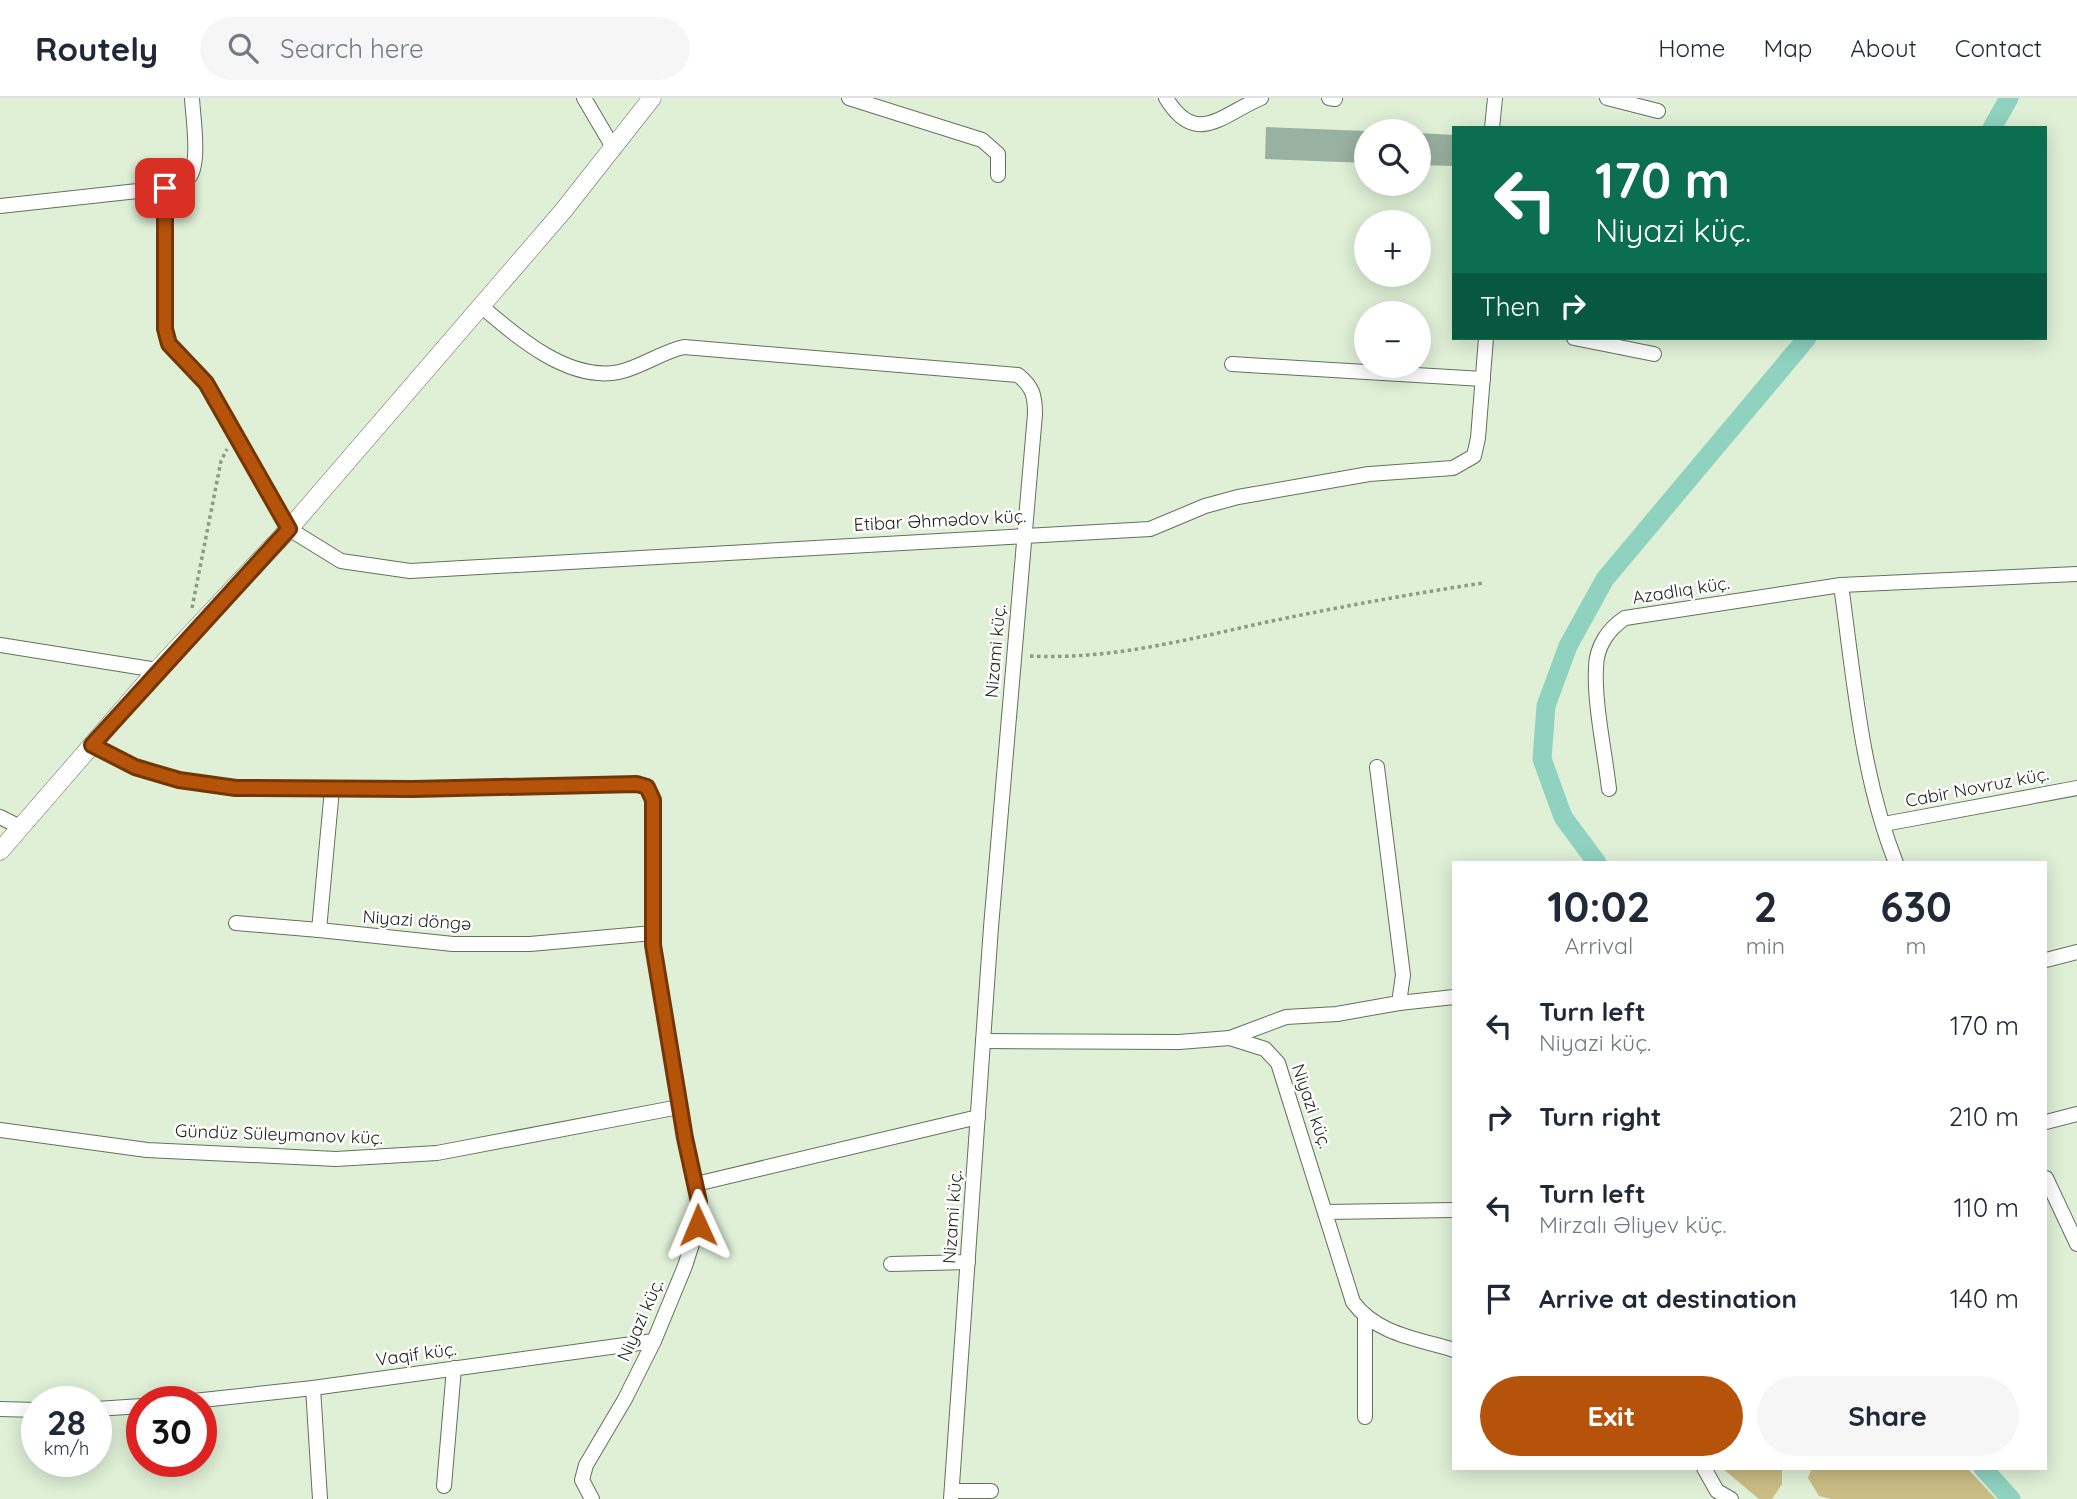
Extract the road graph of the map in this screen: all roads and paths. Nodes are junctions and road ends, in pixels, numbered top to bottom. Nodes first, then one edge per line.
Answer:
1 (192, 98) edge
2 (584, 98) edge
3 (652, 98) edge
4 (849, 98) edge
5 (1166, 98) edge
6 (1261, 98) edge
7 (1329, 98) edge
8 (1495, 98) edge
9 (1607, 98) edge
10 (1335, 99) edge
11 (1658, 111) dead end
12 (1492, 126) edge
13 (614, 149) junction
14 (998, 175) dead end
15 (165, 188) junction
16 (0, 206) edge
17 (481, 306) junction
18 (1486, 340) edge
19 (1584, 340) edge
20 (1654, 354) dead end
21 (1232, 364) dead end
22 (1483, 379) junction
23 (237, 433) junction
24 (289, 529) junction
25 (1025, 534) junction
26 (2077, 575) edge
27 (1483, 583) dead end
28 (1841, 585) junction
29 (198, 627) junction
30 (0, 645) edge
31 (1014, 656) junction
32 (157, 670) junction
33 (92, 745) junction
34 (1377, 767) dead end
35 (2077, 788) edge
36 (332, 789) junction
37 (1609, 789) dead end
38 (0, 817) edge
39 (1884, 824) junction
40 (20, 827) junction
41 (0, 851) edge
42 (1895, 861) edge
43 (236, 923) dead end
44 (319, 930) junction
45 (653, 933) junction
46 (2077, 952) edge
47 (2047, 960) edge
48 (1452, 997) edge
49 (1399, 1003) junction
50 (1230, 1038) junction
51 (983, 1041) junction
52 (679, 1107) junction
53 (2077, 1114) edge
54 (978, 1117) junction
55 (2047, 1122) edge
56 (0, 1130) edge
57 (2047, 1180) edge
58 (696, 1184) junction
59 (1452, 1210) edge
60 (1326, 1212) junction
61 (2077, 1244) edge
62 (968, 1262) junction
63 (891, 1264) dead end
64 (1365, 1318) junction
65 (654, 1341) junction
66 (1452, 1349) edge
67 (454, 1368) junction
68 (313, 1388) junction
69 (217, 1398) edge
70 (0, 1409) edge
71 (21, 1410) edge
72 (1364, 1417) dead end
73 (1705, 1470) edge
74 (444, 1486) dead end
75 (991, 1491) dead end
76 (952, 1495) edge
77 (1715, 1495) edge
78 (320, 1499) edge
79 (592, 1499) edge
80 (1731, 1499) edge

1 - 15 street
2 - 13 street
3 - 13 street
4 - 14 street
5 - 6 street
7 - 10 street
8 - 12 street
9 - 11 street
13 - 17 street
15 - 16 street
15 - 23 street
17 - 24 street
17 - 25 street, Nizami küç.
18 - 22 street, Etibar Əhmədov küç.
19 - 20 street
21 - 22 street
22 - 25 street, Etibar Əhmədov küç.
23 - 24 street
23 - 29 path
24 - 25 street, Etibar Əhmədov küç.
24 - 29 street
25 - 31 street, Nizami küç.
26 - 28 street, Azadlıq küç.
27 - 31 path
28 - 37 street, Azadlıq küç.
28 - 39 street
29 - 32 street
30 - 32 street
31 - 51 street, Nizami küç.
32 - 33 street
33 - 36 street, Niyazi küç.
33 - 40 street
34 - 49 street
35 - 39 street, Cabir Novruz küç.
36 - 44 street
36 - 45 street, Niyazi küç.
38 - 40 street
39 - 42 street
40 - 41 street
43 - 44 street, Niyazi döngə
44 - 45 street, Niyazi döngə
45 - 52 street, Niyazi küç.
46 - 47 street
48 - 49 street
49 - 50 street
50 - 51 street, Niyazi küç.
50 - 60 street, Niyazi küç.
51 - 54 street, Nizami küç.
52 - 56 street, Gündüz Süleymanov küç.
52 - 58 street, Niyazi küç.
53 - 55 street
54 - 58 street
54 - 62 street, Nizami küç.
57 - 61 street
58 - 65 street, Niyazi küç.
59 - 60 street
60 - 64 street, Niyazi küç.
62 - 63 street
62 - 76 street, Nizami küç.
64 - 66 street
64 - 72 street
65 - 67 street, Vaqif küç.
65 - 79 street, Niyazi küç.
67 - 68 street, Vaqif küç.
67 - 74 street
68 - 69 street, Vaqif küç.
68 - 78 street
70 - 71 street
73 - 77 street
75 - 76 street
77 - 80 street

